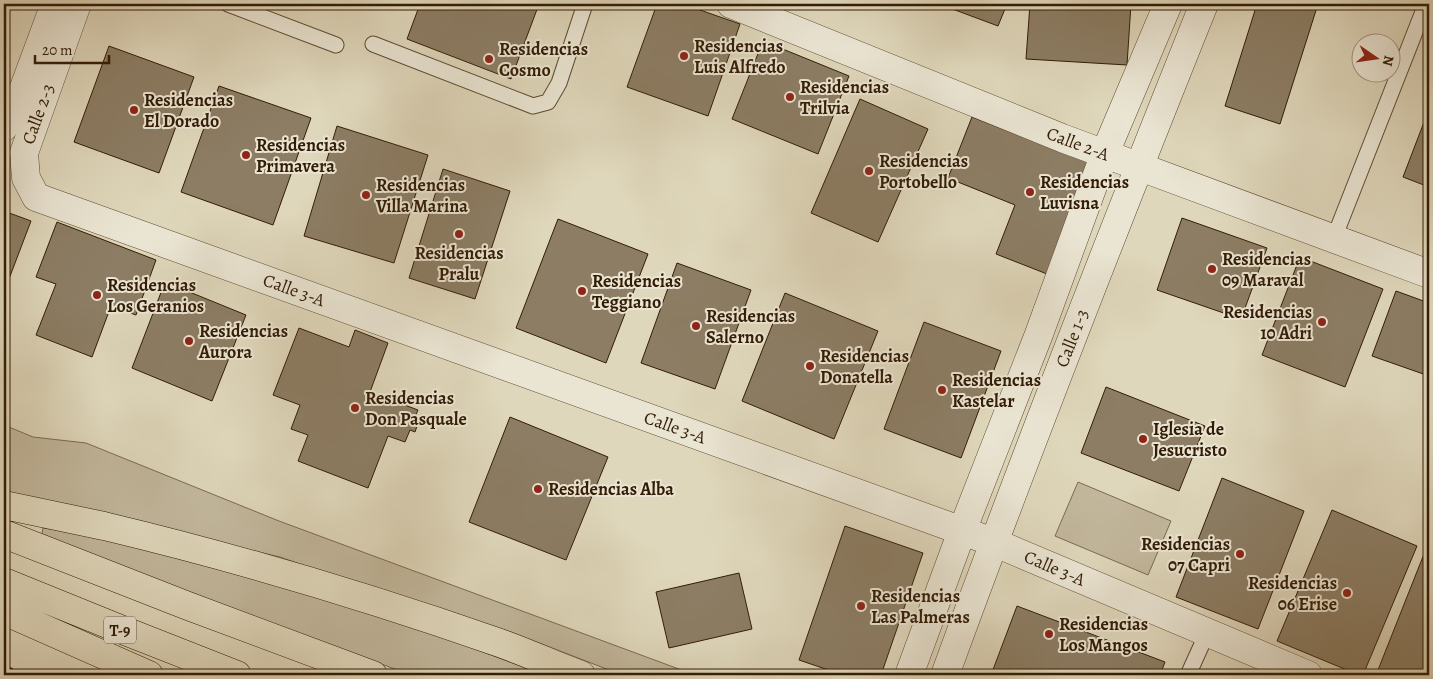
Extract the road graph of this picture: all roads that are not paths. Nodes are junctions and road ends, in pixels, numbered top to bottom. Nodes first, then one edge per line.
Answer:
1 (55, 4) edge
2 (77, 4) edge
3 (585, 4) edge
4 (730, 4) edge
5 (1168, 4) edge
6 (1204, 4) edge
7 (1426, 4) edge
8 (234, 5) edge
9 (373, 44) dead end
10 (336, 45) dead end
11 (4, 127) edge
12 (1106, 153) junction
13 (1139, 166) junction
14 (36, 197) joint
15 (1334, 238) junction
16 (1429, 274) edge
17 (4, 505) edge
18 (962, 531) junction
19 (4, 534) edge
20 (993, 542) junction
21 (4, 582) edge
22 (4, 611) edge
23 (1207, 633) junction
24 (149, 675) edge
25 (237, 675) edge
26 (373, 675) edge
27 (582, 675) edge
28 (910, 675) edge
29 (945, 675) edge
30 (1188, 675) edge
31 (1308, 675) edge

1 - 11 street
2 - 14 street, Calle 2-3
3 - 9 lane
4 - 12 street, Calle 2-A
5 - 12 street, Calle 1-3
6 - 13 street, Calle 1-3
7 - 15 lane
8 - 10 lane
12 - 13 street, Calle 2-A
12 - 18 street, Calle 1-3
13 - 15 street, Calle 2-A
13 - 20 street, Calle 1-3
14 - 18 street, Calle 3-A
15 - 16 street, Calle 2-A
17 - 27 highway
18 - 20 street, Calle 3-A
18 - 28 street, Calle 1-3
19 - 26 highway
20 - 23 street, Calle 3-A
20 - 29 street, Calle 1-3
21 - 25 highway, T-9
22 - 24 highway, T-9
23 - 30 lane
23 - 31 street, Calle 3-A

